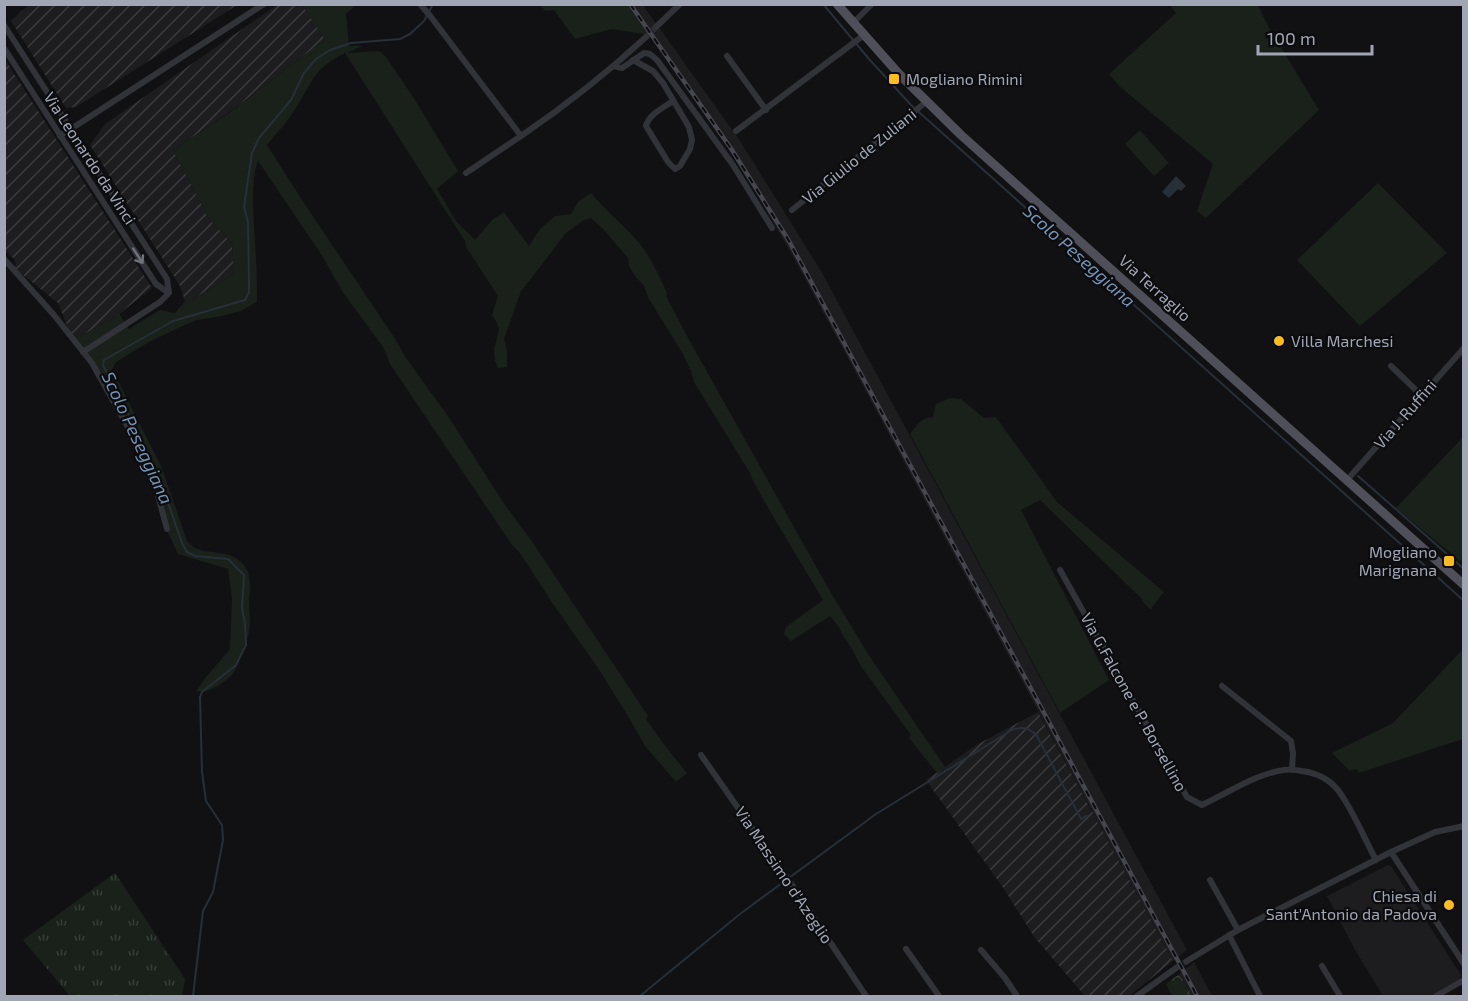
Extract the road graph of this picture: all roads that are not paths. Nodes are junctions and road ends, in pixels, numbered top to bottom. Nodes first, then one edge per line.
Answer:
1 (264, 4) edge
2 (420, 4) edge
3 (680, 4) edge
4 (837, 4) edge
5 (872, 4) edge
6 (853, 23) junction
7 (4, 25) edge
8 (657, 26) tunnel mouth
9 (646, 37) tunnel mouth
10 (861, 38) junction
11 (4, 48) edge
12 (727, 56) dead end
13 (633, 60) junction
14 (614, 66) junction
15 (673, 101) junction
16 (923, 104) junction
17 (766, 110) junction
18 (71, 129) junction
19 (736, 131) dead end
20 (60, 136) junction
21 (521, 136) junction
22 (466, 173) dead end
23 (792, 210) dead end
24 (772, 228) dead end
25 (4, 260) edge
26 (12, 266) junction
27 (4, 272) edge
28 (170, 293) junction
29 (1464, 348) edge
30 (83, 352) junction
31 (1390, 366) dead end
32 (1421, 395) junction
33 (1347, 480) junction
34 (167, 528) dead end
35 (1060, 570) dead end
36 (1464, 585) edge
37 (1222, 686) dead end
38 (701, 755) dead end
39 (1292, 770) junction
40 (1464, 826) edge
41 (1391, 852) junction
42 (1376, 860) junction
43 (1210, 880) dead end
44 (1238, 930) junction
45 (1229, 935) junction
46 (906, 949) dead end
47 (981, 950) dead end
48 (1187, 961) tunnel mouth
49 (1464, 964) edge
50 (1322, 966) dead end
51 (1176, 968) tunnel mouth
52 (1464, 980) edge
53 (866, 996) edge
54 (939, 996) edge
55 (1017, 996) edge
56 (1137, 996) edge
57 (1260, 996) edge
58 (1340, 996) edge
59 (1436, 996) edge

1 - 18 street
2 - 21 street
3 - 8 street
4 - 6 main road, Via Terraglio
5 - 6 street
6 - 10 main road, Via Terraglio
7 - 18 street, Via Leonardo da Vinci
9 - 14 street
10 - 16 main road, Via Terraglio
10 - 17 street
11 - 20 street
12 - 17 street
13 - 14 street
13 - 15 street
13 - 24 street
14 - 21 street
15 - 15 street
16 - 23 street, Via Giulio de Zuliani
16 - 33 main road, Via Terraglio
17 - 19 street
18 - 20 street
18 - 28 street, Via Leonardo da Vinci
20 -> 28 street
21 - 22 street
25 - 26 street
26 - 27 street
26 - 30 street
28 - 30 street
29 - 32 street, Via J. Ruffini
30 - 34 street
31 - 32 street
32 - 33 street, Via J. Ruffini
33 - 36 main road, Via Terraglio
35 - 39 street, Via G.Falcone e P. Borsellino
37 - 39 street
38 - 53 street, Via Massimo d'Azeglio
39 - 42 street, Via G.Falcone e P. Borsellino
40 - 41 street
41 - 42 street
41 - 49 street
42 - 44 street
43 - 44 street
44 - 45 street
45 - 48 street
45 - 57 street
46 - 54 street
47 - 55 street
50 - 58 street
51 - 56 street
52 - 59 street

